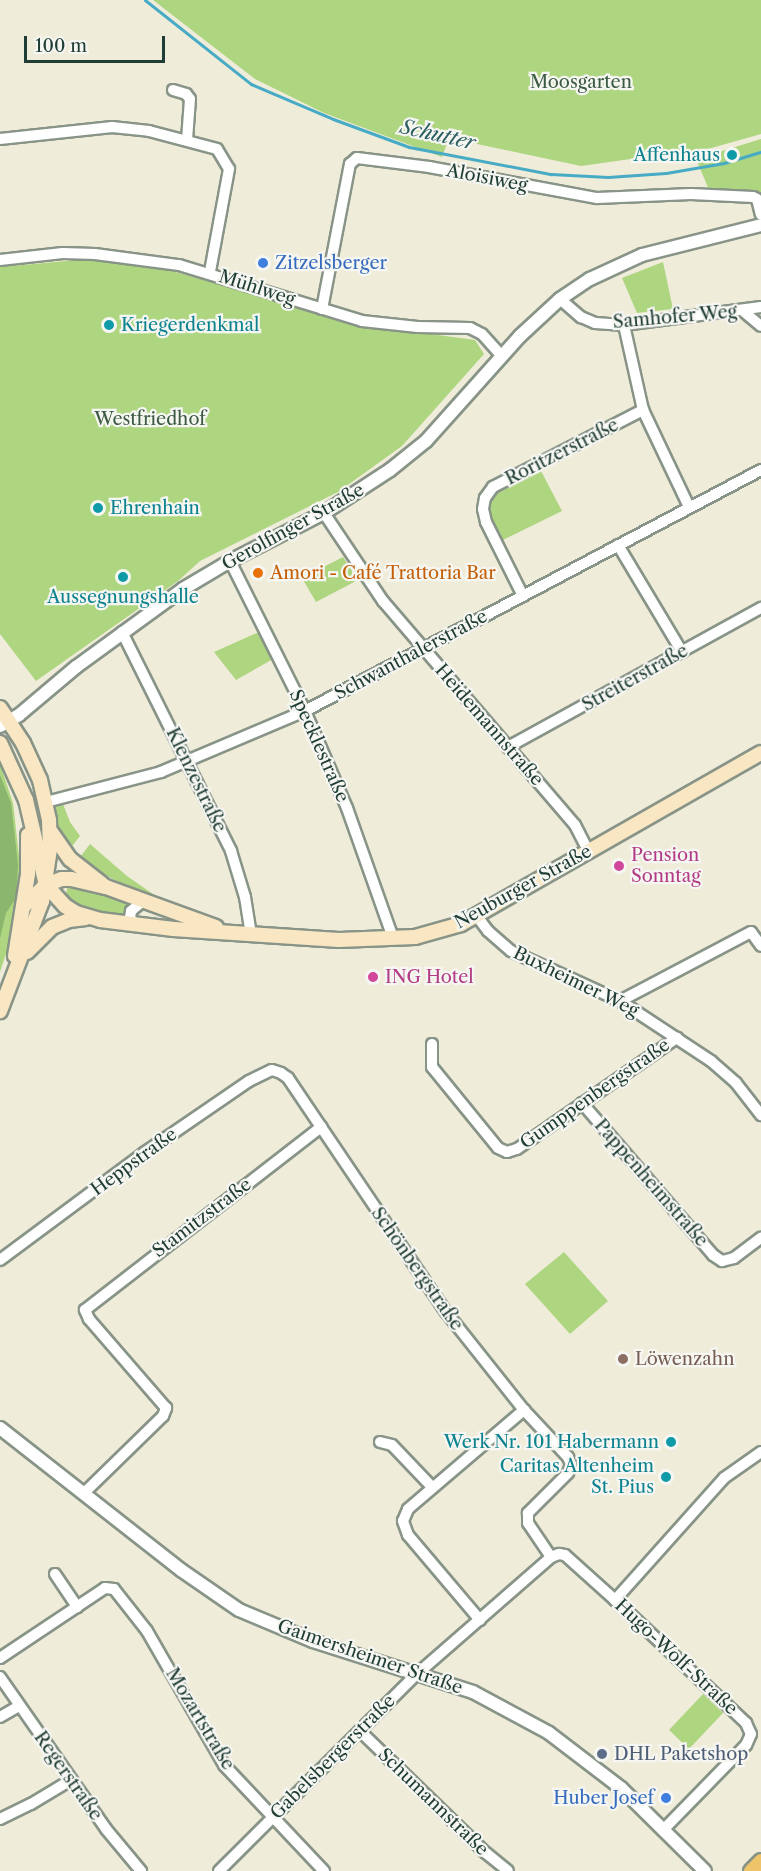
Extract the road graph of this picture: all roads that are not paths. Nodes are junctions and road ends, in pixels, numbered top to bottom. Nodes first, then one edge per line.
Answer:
1 (173, 90) dead end
2 (0, 140) edge
3 (187, 140) junction
4 (761, 215) edge
5 (761, 225) edge
6 (0, 260) edge
7 (210, 272) junction
8 (560, 299) junction
9 (761, 307) edge
10 (322, 309) junction
11 (743, 311) junction
12 (624, 324) junction
13 (761, 326) edge
14 (501, 356) junction
15 (643, 410) junction
16 (761, 470) edge
17 (689, 507) junction
18 (324, 513) junction
19 (618, 545) junction
20 (230, 561) junction
21 (523, 596) junction
22 (761, 608) edge
23 (122, 632) junction
24 (424, 650) junction
25 (682, 652) junction
26 (0, 708) edge
27 (305, 711) junction
28 (5, 723) edge
29 (0, 743) edge
30 (508, 747) junction
31 (761, 753) edge
32 (187, 761) junction
33 (26, 800) junction
34 (46, 802) junction
35 (50, 829) junction
36 (588, 851) junction
37 (46, 885) junction
38 (106, 887) junction
39 (143, 901) junction
40 (23, 907) junction
41 (476, 915) junction
42 (89, 918) junction
43 (135, 924) junction
44 (756, 929) edge
45 (226, 931) junction
46 (251, 933) junction
47 (393, 938) junction
48 (761, 946) edge
49 (21, 958) junction
50 (9, 985) junction
51 (620, 1001) junction
52 (0, 1011) edge
53 (677, 1038) junction
54 (432, 1044) dead end
55 (272, 1070) joint
56 (582, 1103) junction
57 (761, 1115) edge
58 (321, 1127) junction
59 (761, 1238) edge
60 (0, 1260) edge
61 (524, 1410) junction
62 (0, 1428) edge
63 (380, 1442) dead end
64 (761, 1452) edge
65 (432, 1487) junction
66 (83, 1494) junction
67 (551, 1557) junction
68 (55, 1574) dead end
69 (615, 1600) junction
70 (77, 1606) junction
71 (480, 1620) junction
72 (0, 1658) edge
73 (417, 1674) junction
74 (0, 1677) edge
75 (19, 1706) junction
76 (0, 1717) edge
77 (360, 1731) junction
78 (71, 1780) junction
79 (272, 1818) junction
80 (0, 1819) edge
81 (664, 1830) junction
82 (761, 1861) edge
83 (141, 1871) edge
84 (219, 1871) edge
85 (324, 1871) edge
86 (508, 1871) edge
87 (705, 1871) edge
88 (751, 1871) edge

1 - 3 street
2 - 3 street
3 - 7 street
4 - 10 street, Aloisiweg
5 - 8 street, Gerolfinger Straße
6 - 7 street, Mühlweg
7 - 10 street, Mühlweg
8 - 12 street, Samhofer Weg
8 - 14 street, Gerolfinger Straße
9 - 11 street, Samhofer Weg
10 - 14 street, Mühlweg
11 - 12 street, Samhofer Weg
11 - 13 street
12 - 15 street
14 - 18 street, Gerolfinger Straße
15 - 17 street
15 - 21 street, Roritzerstraße
16 - 17 street, Schwanthalerstraße
17 - 19 street, Schwanthalerstraße
18 - 20 street, Gerolfinger Straße
18 - 24 street, Heidemannstraße
19 - 21 street, Schwanthalerstraße
19 - 25 street
20 - 23 street, Gerolfinger Straße
20 - 27 street, Specklestraße
21 - 24 street, Schwanthalerstraße
22 - 25 street, Streiterstraße
23 - 28 street, Gerolfinger Straße
23 - 32 street, Klenzestraße
24 - 27 street, Schwanthalerstraße
24 - 30 street, Heidemannstraße
25 - 30 street, Streiterstraße
26 - 28 main road
27 - 32 street, Schwanthalerstraße
27 - 47 street, Specklestraße
28 - 34 main road
29 - 33 main road
30 - 36 street, Heidemannstraße
31 - 36 main road, Neuburger Straße
32 - 34 street, Schwanthalerstraße
32 - 46 street, Klenzestraße
33 - 37 main road
33 - 40 main road
34 - 35 main road
35 - 37 main road
35 - 38 main road, Neuburger Straße
36 - 41 main road, Neuburger Straße
37 - 38 main road, Neuburger Straße
37 - 40 main road
37 - 42 main road, Neuburger Straße
37 - 49 main road
38 - 39 main road, Neuburger Straße
39 - 43 street
39 - 45 main road, Neuburger Straße
40 - 50 main road
41 - 47 main road, Neuburger Straße
41 - 51 street, Buxheimer Weg
42 - 43 main road, Neuburger Straße
42 - 49 main road, Neuburger Straße
43 - 45 main road, Neuburger Straße
44 - 48 street
44 - 51 street
45 - 46 main road, Neuburger Straße
46 - 47 main road, Neuburger Straße
49 - 50 main road
50 - 52 main road
51 - 53 street, Buxheimer Weg
53 - 56 street, Gumppenbergstraße
53 - 57 street, Buxheimer Weg
54 - 56 street, Gumppenbergstraße
55 - 58 street, Schönbergstraße
55 - 60 street, Heppstraße
56 - 59 street, Pappenheimstraße
58 - 61 street, Schönbergstraße
58 - 66 street, Stamitzstraße
61 - 65 street
61 - 67 street, Schönbergstraße
62 - 66 street, Gaimersheimer Straße
63 - 65 street
64 - 69 street
65 - 71 street
66 - 73 street, Gaimersheimer Straße
67 - 69 street, Hugo-Wolf-Straße
67 - 71 street, Gabelsbergerstraße
68 - 70 street
69 - 81 street, Hugo-Wolf-Straße
70 - 72 street
70 - 79 street, Mozartstraße
71 - 73 street, Gabelsbergerstraße
73 - 77 street, Gabelsbergerstraße
73 - 81 street, Gaimersheimer Straße
74 - 75 street, Regerstraße
75 - 76 street
75 - 78 street, Regerstraße
77 - 79 street, Gabelsbergerstraße
77 - 86 street, Schumannstraße
78 - 80 street
78 - 83 street, Regerstraße
79 - 84 street, Gabelsbergerstraße
79 - 85 street, Mozartstraße
81 - 87 street, Gaimersheimer Straße
82 - 88 main road

